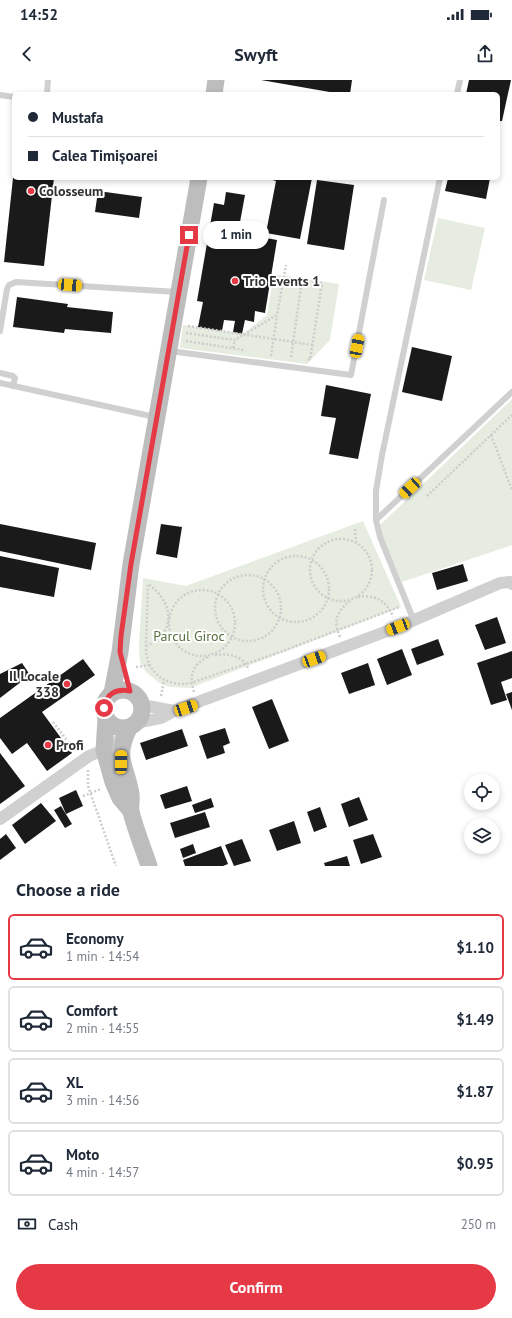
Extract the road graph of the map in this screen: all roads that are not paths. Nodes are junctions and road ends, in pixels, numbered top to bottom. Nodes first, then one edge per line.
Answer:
1 (48, 80) edge
2 (216, 80) edge
3 (460, 80) edge
4 (47, 92) edge
5 (214, 92) edge
6 (457, 92) edge
7 (0, 95) edge
8 (12, 97) edge
9 (199, 180) edge
10 (440, 180) edge
11 (384, 200) dead end
12 (179, 292) junction
13 (0, 331) edge
14 (171, 336) junction
15 (0, 373) edge
16 (0, 383) edge
17 (13, 386) junction
18 (512, 392) edge
19 (157, 417) junction
20 (376, 520) junction
21 (511, 583) edge
22 (414, 620) junction
23 (120, 652) junction
24 (130, 691) junction
25 (112, 693) junction
26 (142, 705) junction
27 (174, 711) junction
28 (105, 716) junction
29 (130, 729) junction
30 (90, 753) junction
31 (131, 811) junction
32 (0, 819) edge
33 (149, 866) edge

1 - 4 lane
2 - 5 main road
3 - 6 lane
7 - 8 lane
9 - 12 main road
10 - 20 lane
11 - 14 lane
12 - 13 lane
12 - 14 main road
14 - 19 main road
15 - 17 lane
16 - 17 lane
17 - 19 lane
18 - 20 lane
19 - 23 main road
20 - 22 lane
21 - 22 street
22 - 27 street
23 - 24 main road
23 - 25 main road
24 - 25 main road
24 - 26 main road
25 - 28 main road
26 - 27 street
26 - 29 main road
27 - 29 street
28 - 29 main road
28 - 30 main road
29 - 30 street
29 - 31 main road
30 - 31 main road
30 - 32 street
31 - 33 main road

